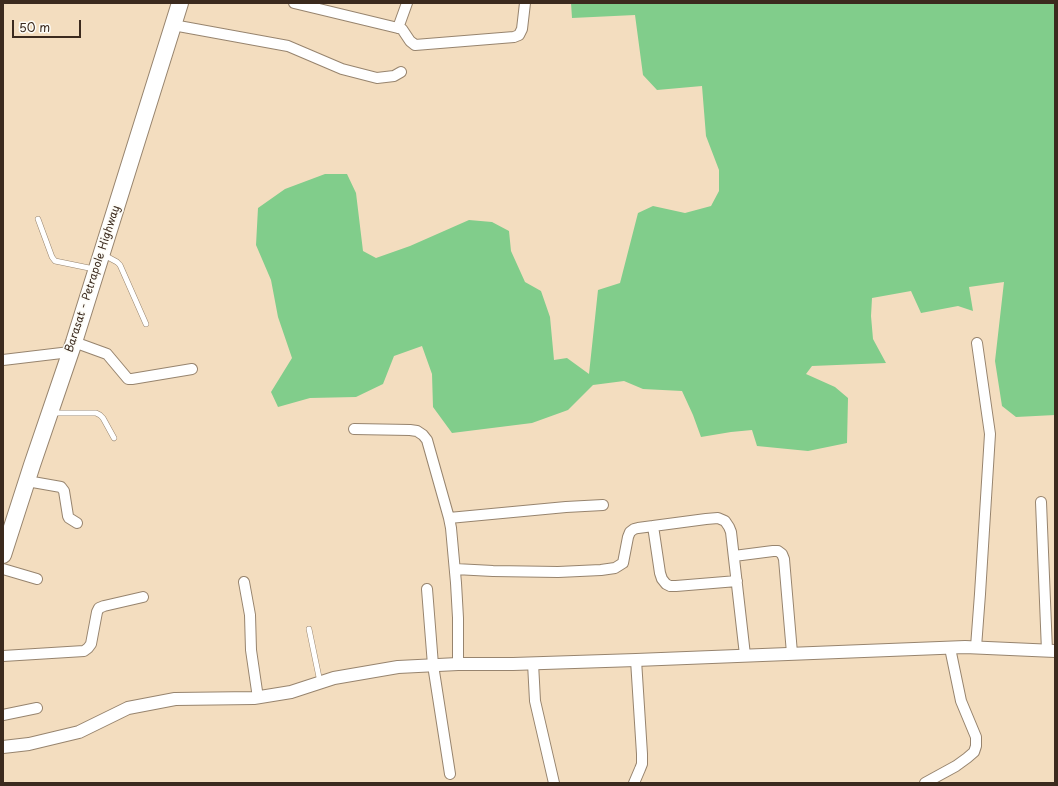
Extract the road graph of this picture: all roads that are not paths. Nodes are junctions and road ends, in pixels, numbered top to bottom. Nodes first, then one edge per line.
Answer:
1 (180, 3) edge
2 (294, 3) edge
3 (407, 3) edge
4 (525, 3) edge
5 (173, 26) junction
6 (398, 28) junction
7 (401, 72) dead end
8 (38, 219) dead end
9 (102, 253) junction
10 (97, 270) junction
11 (146, 324) dead end
12 (977, 343) dead end
13 (72, 347) junction
14 (3, 360) edge
15 (192, 369) dead end
16 (49, 413) junction
17 (354, 429) dead end
18 (114, 438) dead end
19 (27, 480) junction
20 (1041, 502) dead end
21 (603, 505) dead end
22 (449, 518) junction
23 (77, 523) dead end
24 (653, 526) junction
25 (3, 555) edge
26 (734, 556) junction
27 (3, 569) edge
28 (455, 569) junction
29 (37, 579) dead end
30 (737, 581) junction
31 (244, 582) dead end
32 (427, 589) dead end
33 (143, 597) dead end
34 (309, 629) dead end
35 (950, 648) junction
36 (976, 648) junction
37 (1051, 651) edge
38 (792, 653) junction
39 (745, 655) junction
40 (3, 656) edge
41 (636, 660) junction
42 (533, 663) junction
43 (458, 664) junction
44 (433, 665) junction
45 (320, 682) junction
46 (258, 698) junction
47 (37, 708) dead end
48 (3, 715) edge
49 (3, 747) edge
50 (450, 774) dead end
51 (554, 783) edge
52 (634, 783) edge
53 (925, 783) edge

1 - 5 highway, Barasat - Petrapole Highway
2 - 6 street
3 - 6 street
4 - 6 street
5 - 7 street
5 - 9 highway, Barasat - Petrapole Highway
8 - 10 lane
9 - 10 highway, Barasat - Petrapole Highway
9 - 11 lane
10 - 13 highway, Barasat - Petrapole Highway
12 - 36 street
13 - 14 street
13 - 15 street
13 - 16 highway, Barasat - Petrapole Highway
16 - 18 lane
16 - 19 highway, Barasat - Petrapole Highway
17 - 22 street
19 - 23 street
19 - 25 highway, Barasat - Petrapole Highway
20 - 37 street
21 - 22 street
22 - 28 street
24 - 26 street
24 - 28 street
24 - 30 street
26 - 30 street
26 - 38 street
27 - 29 street
28 - 43 street
30 - 39 street
31 - 46 street
32 - 44 street
33 - 40 street
34 - 45 lane
35 - 36 street
35 - 38 street
35 - 53 street
36 - 37 street
38 - 39 street
39 - 41 street
41 - 42 street
41 - 52 street
42 - 43 street
42 - 51 street
43 - 44 street
44 - 45 street
44 - 50 street
45 - 46 street
46 - 49 street
47 - 48 street

